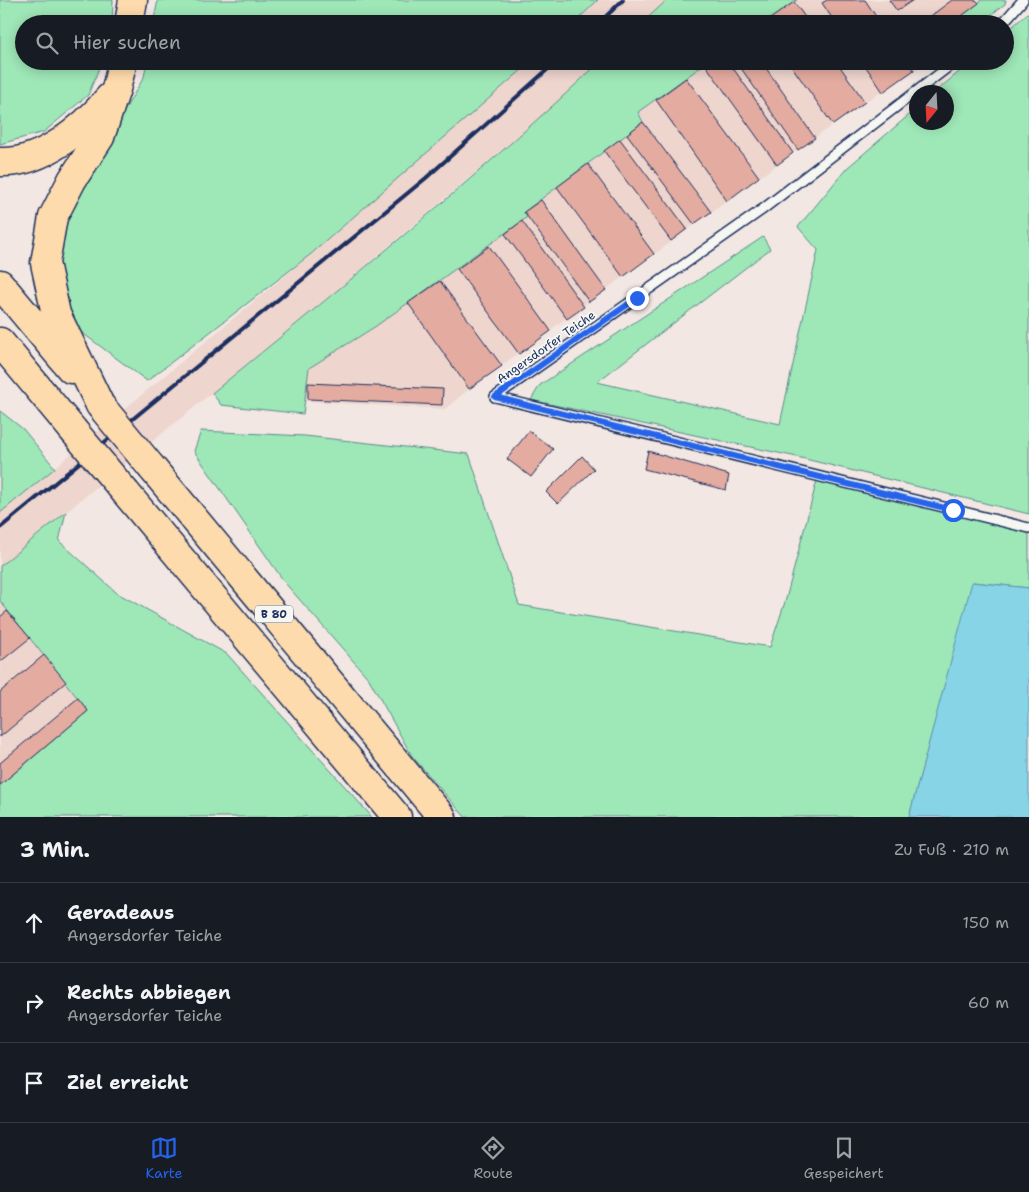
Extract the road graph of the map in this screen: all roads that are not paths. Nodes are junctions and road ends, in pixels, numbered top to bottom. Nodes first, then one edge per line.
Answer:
1 (133, 0) edge
2 (1023, 0) edge
3 (131, 15) edge
4 (1010, 15) edge
5 (121, 70) edge
6 (944, 70) edge
7 (116, 89) junction
8 (0, 162) edge
9 (0, 284) edge
10 (0, 342) edge
11 (0, 371) edge
12 (100, 405) junction
13 (73, 430) junction
14 (1029, 528) edge
15 (397, 817) edge
16 (442, 817) edge

1 - 3 highway
2 - 4 lane
5 - 7 highway
6 - 14 lane, Angersdorfer Teiche
7 - 8 highway
7 - 12 highway
9 - 12 highway, B 80
10 - 13 highway, B 80
11 - 13 highway
12 - 16 highway, B 80, bridge
13 - 15 highway, B 80, bridge

